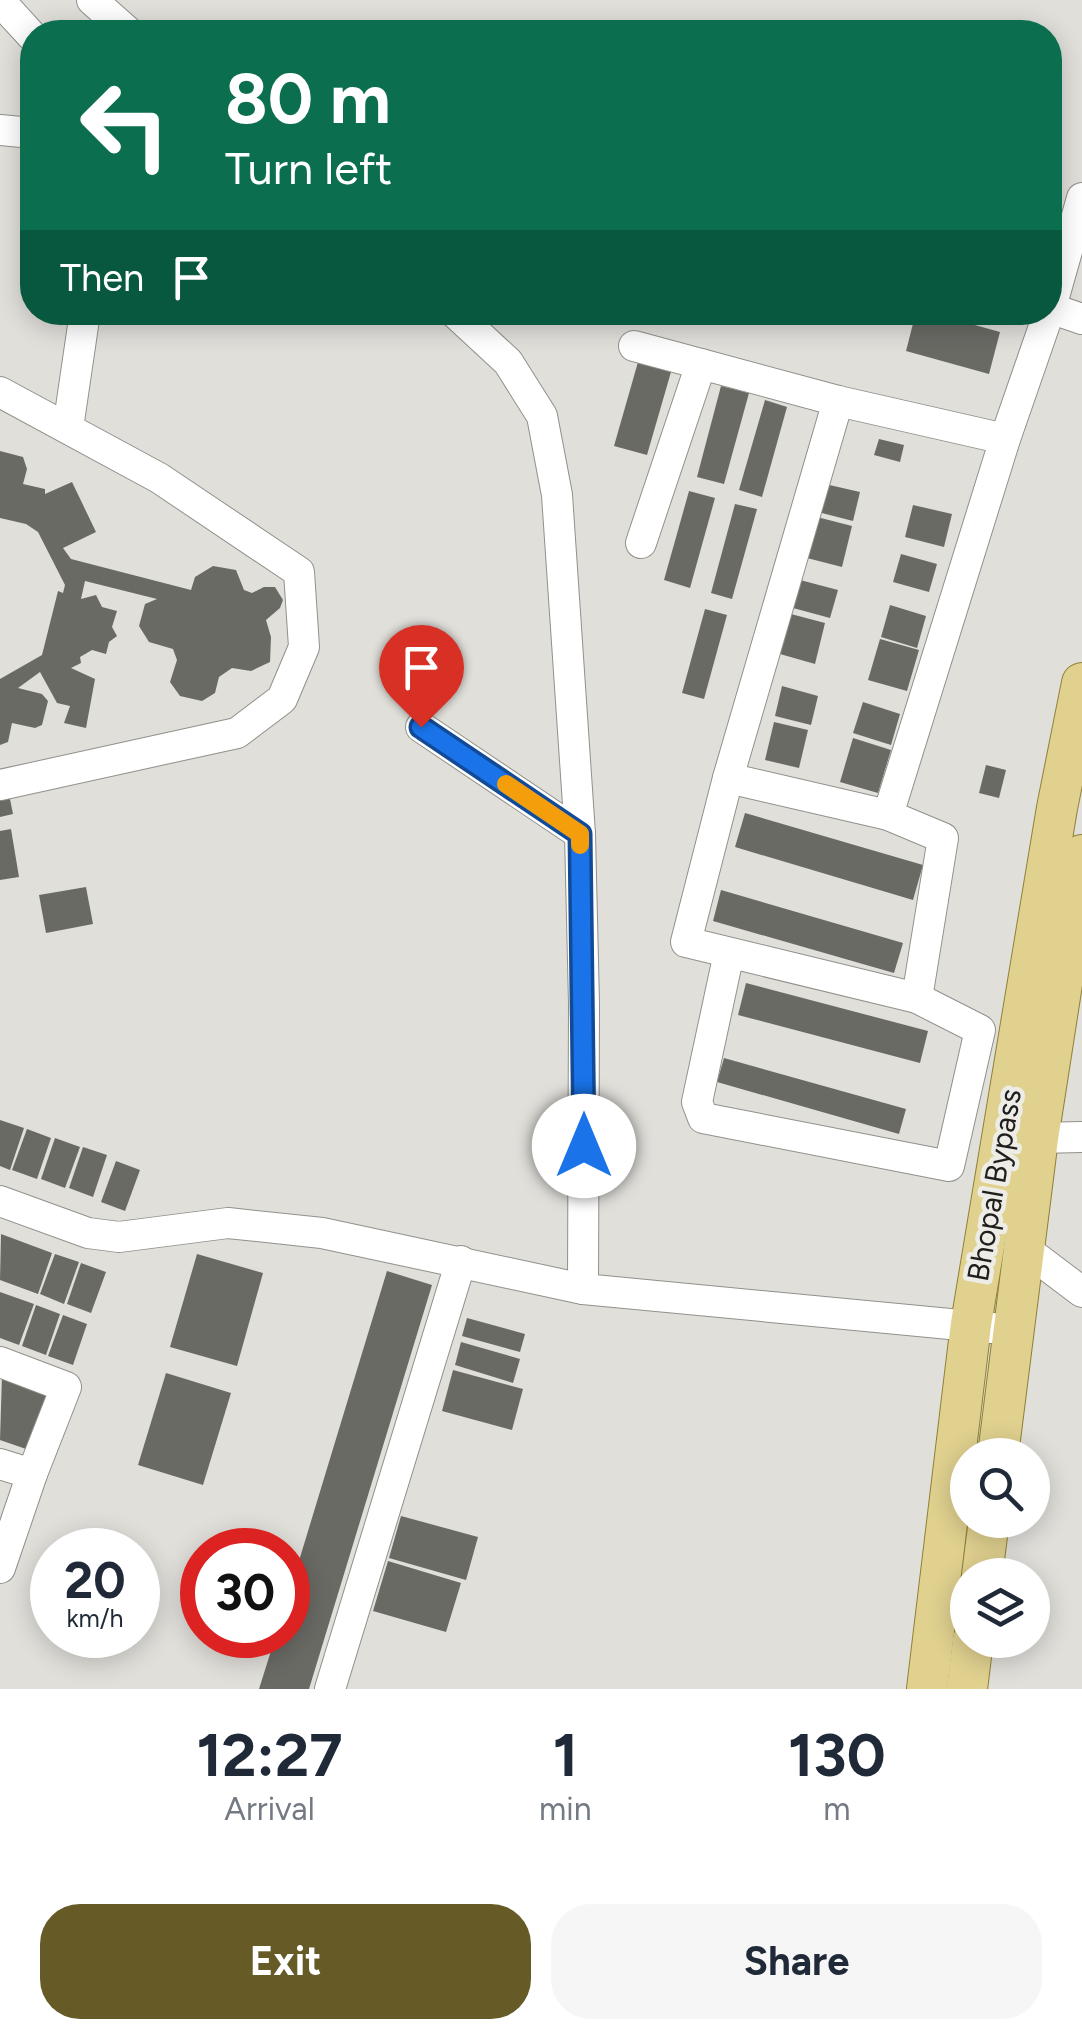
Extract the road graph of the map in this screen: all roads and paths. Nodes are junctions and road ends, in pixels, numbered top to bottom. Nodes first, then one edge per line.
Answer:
1 (92, 0) edge
2 (0, 1) edge
3 (114, 20) edge
4 (20, 23) edge
5 (1082, 198) edge
6 (1062, 268) edge
7 (83, 325) edge
8 (468, 325) edge
9 (1045, 325) edge
10 (634, 346) dead end
11 (701, 364) junction
12 (0, 392) edge
13 (838, 401) junction
14 (68, 428) junction
15 (1005, 439) junction
16 (641, 543) dead end
17 (1082, 683) edge
18 (421, 727) dead end
19 (728, 778) junction
20 (0, 785) edge
21 (888, 814) junction
22 (580, 834) junction
23 (1082, 854) edge
24 (729, 953) junction
25 (917, 998) junction
26 (1082, 1137) edge
27 (1038, 1138) junction
28 (0, 1201) edge
29 (1026, 1249) junction
30 (462, 1261) junction
31 (583, 1289) junction
32 (1082, 1292) edge
33 (971, 1324) junction
34 (1014, 1332) junction
35 (0, 1362) edge
36 (1000, 1438) edge
37 (0, 1464) edge
38 (32, 1474) junction
39 (0, 1568) edge
40 (970, 1658) edge
41 (330, 1689) edge
42 (927, 1689) edge
43 (966, 1689) edge

1 - 3 street
2 - 4 street
5 - 6 street
7 - 14 street
8 - 22 street
9 - 15 street
10 - 11 street
11 - 13 street
11 - 16 street
12 - 14 street
13 - 15 street
13 - 19 street
14 - 20 street
15 - 21 street
17 - 33 main road, Bhopal Bypass
18 - 22 street
19 - 21 street
19 - 24 street
21 - 25 street
22 - 31 street
23 - 27 main road, Bhopal Bypass
24 - 25 street
24 - 25 street
26 - 27 street
27 - 29 main road, Bhopal Bypass
28 - 30 street
29 - 32 street
29 - 34 main road, Bhopal Bypass
30 - 31 street
30 - 41 street
31 - 33 street
33 - 34 street
33 - 42 main road, Bhopal Bypass
34 - 36 main road, Bhopal Bypass
35 - 38 street
37 - 38 street
38 - 39 street
40 - 43 main road

